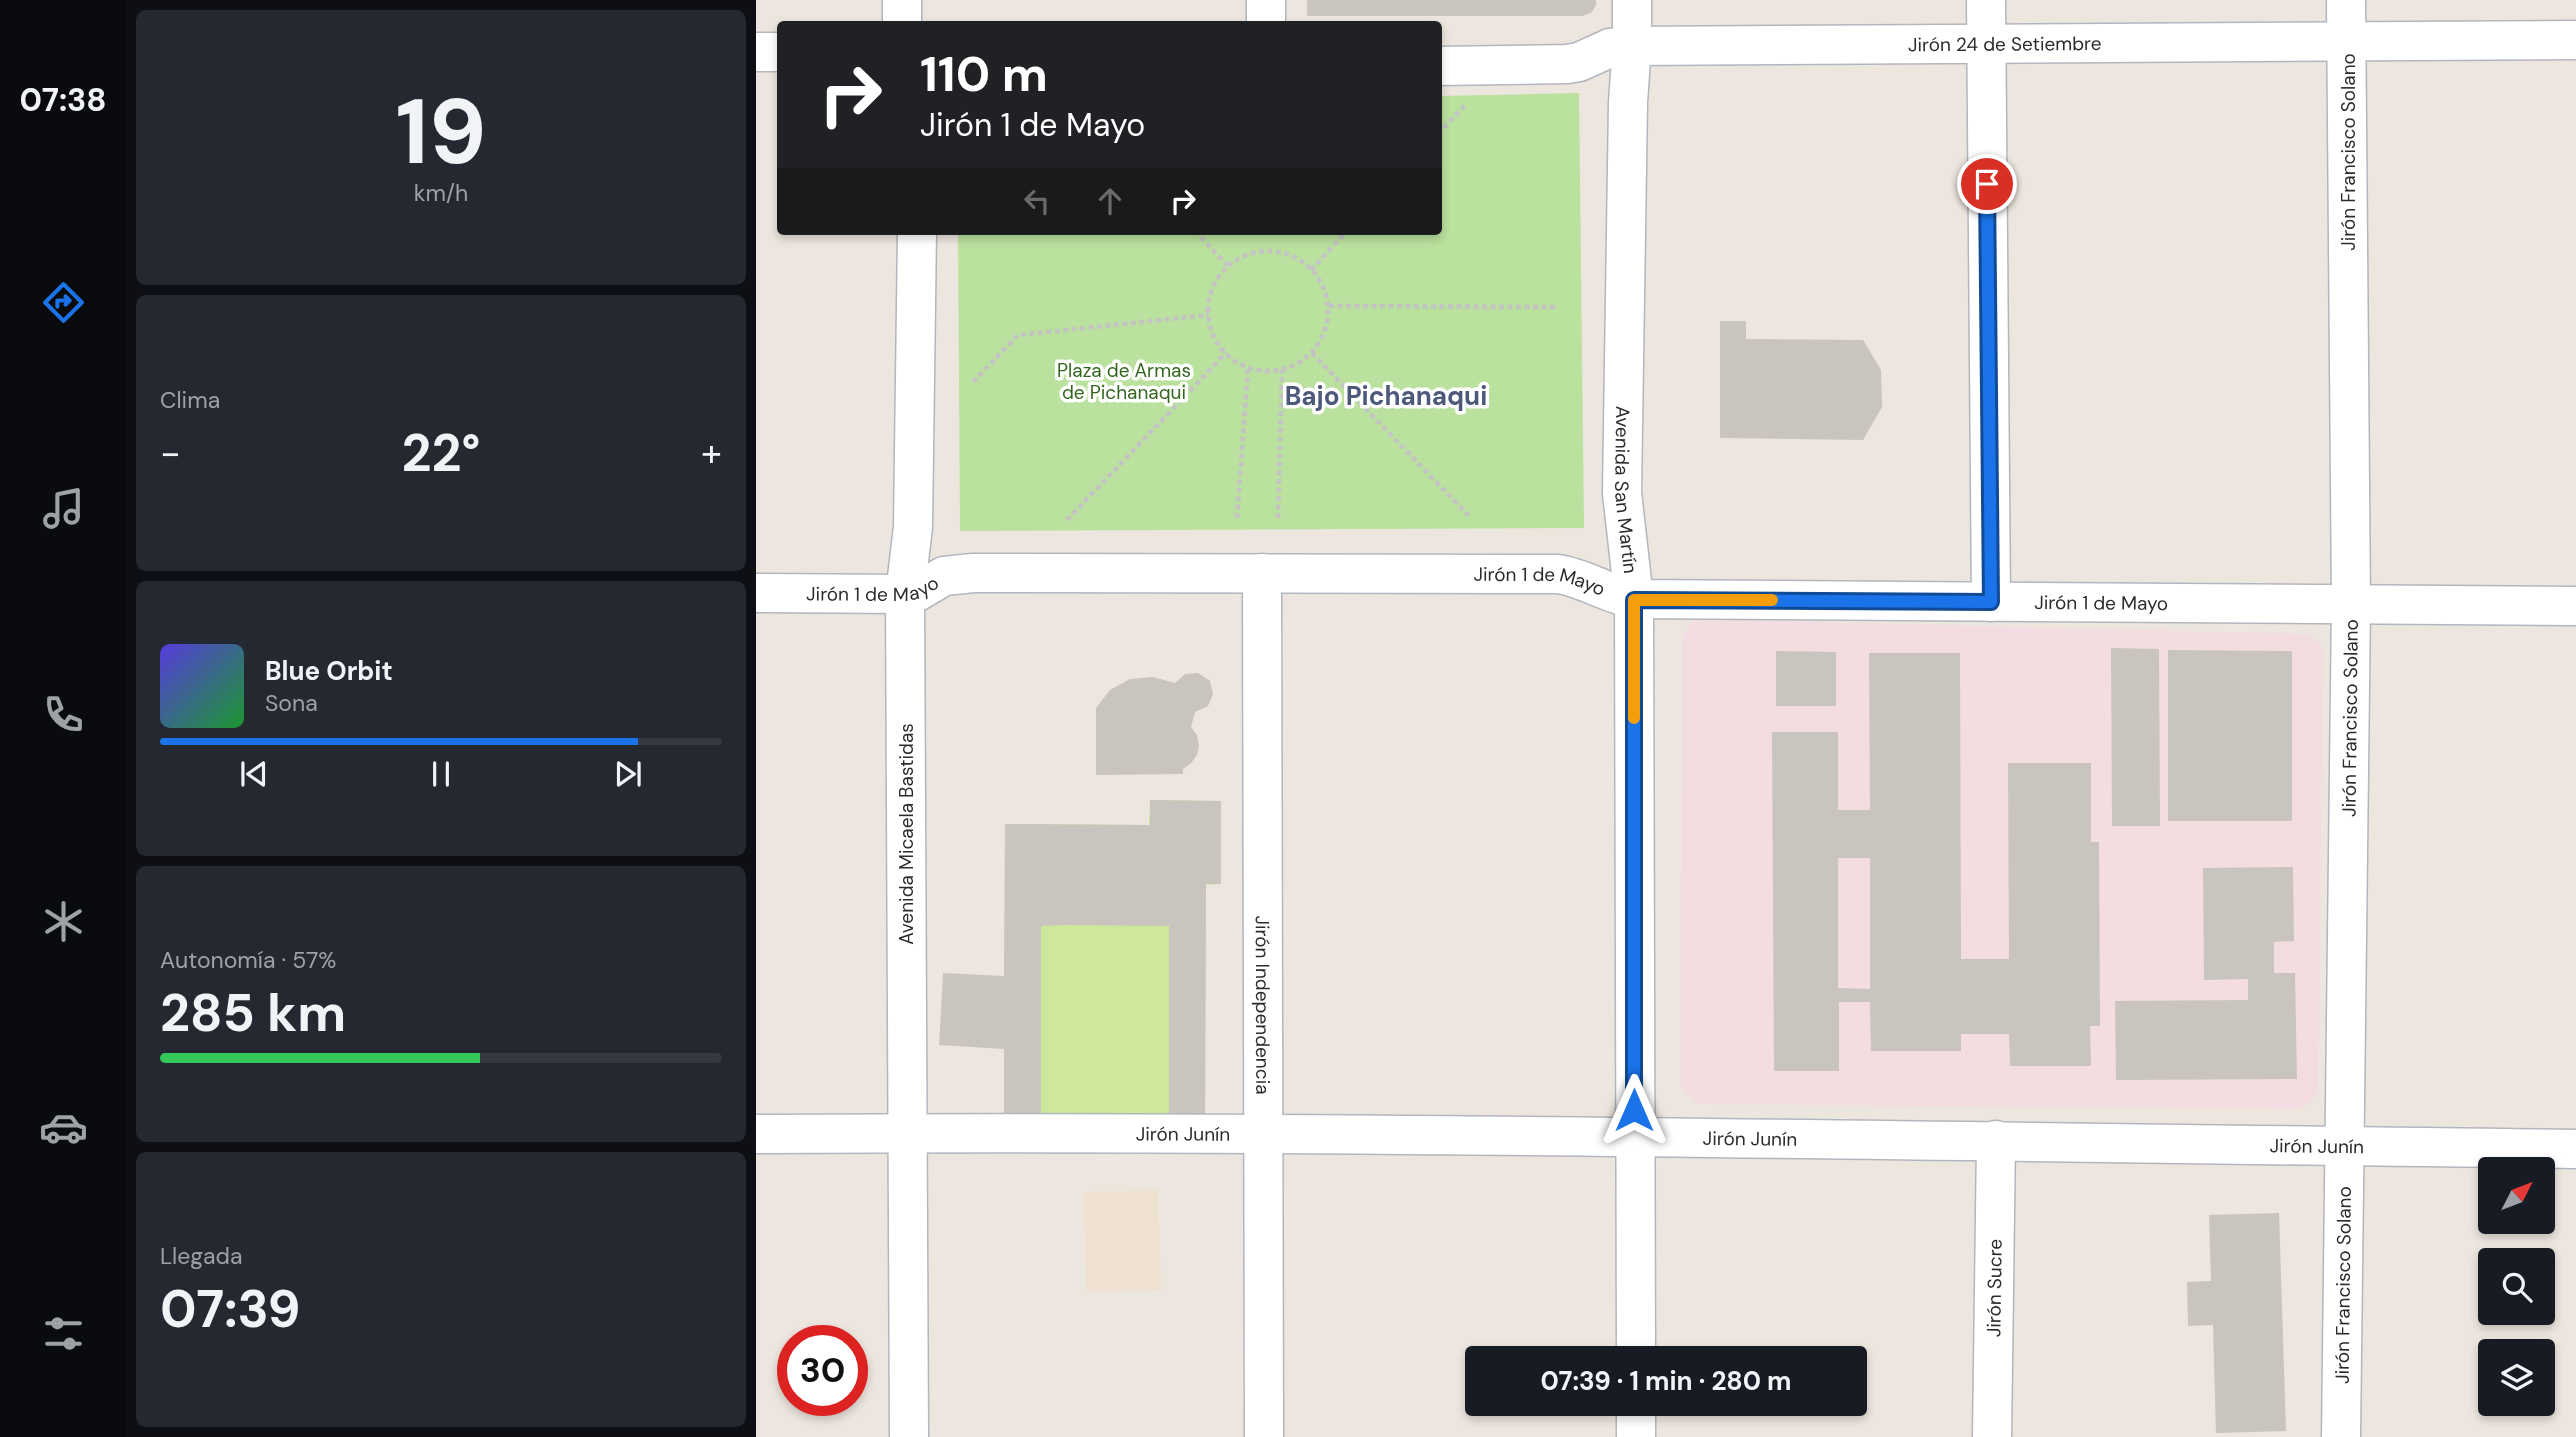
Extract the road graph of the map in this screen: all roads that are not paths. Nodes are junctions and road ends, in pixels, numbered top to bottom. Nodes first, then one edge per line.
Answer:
1 (902, 0) edge
2 (1266, 0) edge
3 (1632, 0) edge
4 (1986, 0) edge
5 (2346, 0) edge
6 (902, 21) edge
7 (1266, 21) edge
8 (2576, 40) edge
9 (2347, 42) junction
10 (1986, 44) junction
11 (1632, 46) junction
12 (756, 52) edge
13 (777, 52) edge
14 (1442, 66) edge
15 (917, 235) edge
16 (1262, 573) junction
17 (756, 593) edge
18 (905, 594) junction
19 (1634, 600) junction
20 (1991, 602) junction
21 (2351, 604) junction
22 (2576, 606) edge
23 (908, 1133) junction
24 (756, 1134) edge
25 (1263, 1134) junction
26 (1634, 1137) junction
27 (1996, 1140) junction
28 (2344, 1146) junction
29 (2576, 1149) edge
30 (1636, 1346) edge
31 (1636, 1416) edge
32 (909, 1437) edge
33 (1264, 1437) edge
34 (1636, 1437) edge
35 (1992, 1437) edge
36 (2341, 1437) edge

1 - 6 street
2 - 7 street
3 - 11 street, Avenida San Martín
4 - 10 street
5 - 9 street, Jirón Francisco Solano
8 - 9 street, Jirón 24 de Setiembre
9 - 10 street, Jirón 24 de Setiembre
9 - 21 street, Jirón Francisco Solano
10 - 11 street, Jirón 24 de Setiembre
10 - 20 street
11 - 14 street, Jirón 24 de Setiembre
11 - 19 street, Avenida San Martín
12 - 13 street
15 - 18 street, Avenida Micaela Bastidas
16 - 18 street, Jirón 1 de Mayo
16 - 19 street, Jirón 1 de Mayo
16 - 25 street, Jirón Independencia
17 - 18 street, Jirón 1 de Mayo
18 - 23 street, Avenida Micaela Bastidas
19 - 20 street, Jirón 1 de Mayo
19 - 26 street, Avenida San Martín
20 - 21 street, Jirón 1 de Mayo
21 - 22 street, Jirón 1 de Mayo
21 - 28 street, Jirón Francisco Solano
23 - 24 street, Jirón Junín
23 - 25 street, Jirón Junín
23 - 32 street, Avenida Micaela Bastidas
25 - 26 street, Jirón Junín
25 - 33 street, Jirón Independencia
26 - 27 street, Jirón Junín
26 - 30 street, Avenida San Martín
27 - 28 street, Jirón Junín
27 - 35 street, Jirón Sucre
28 - 29 street, Jirón Junín
28 - 36 street, Jirón Francisco Solano
31 - 34 street

